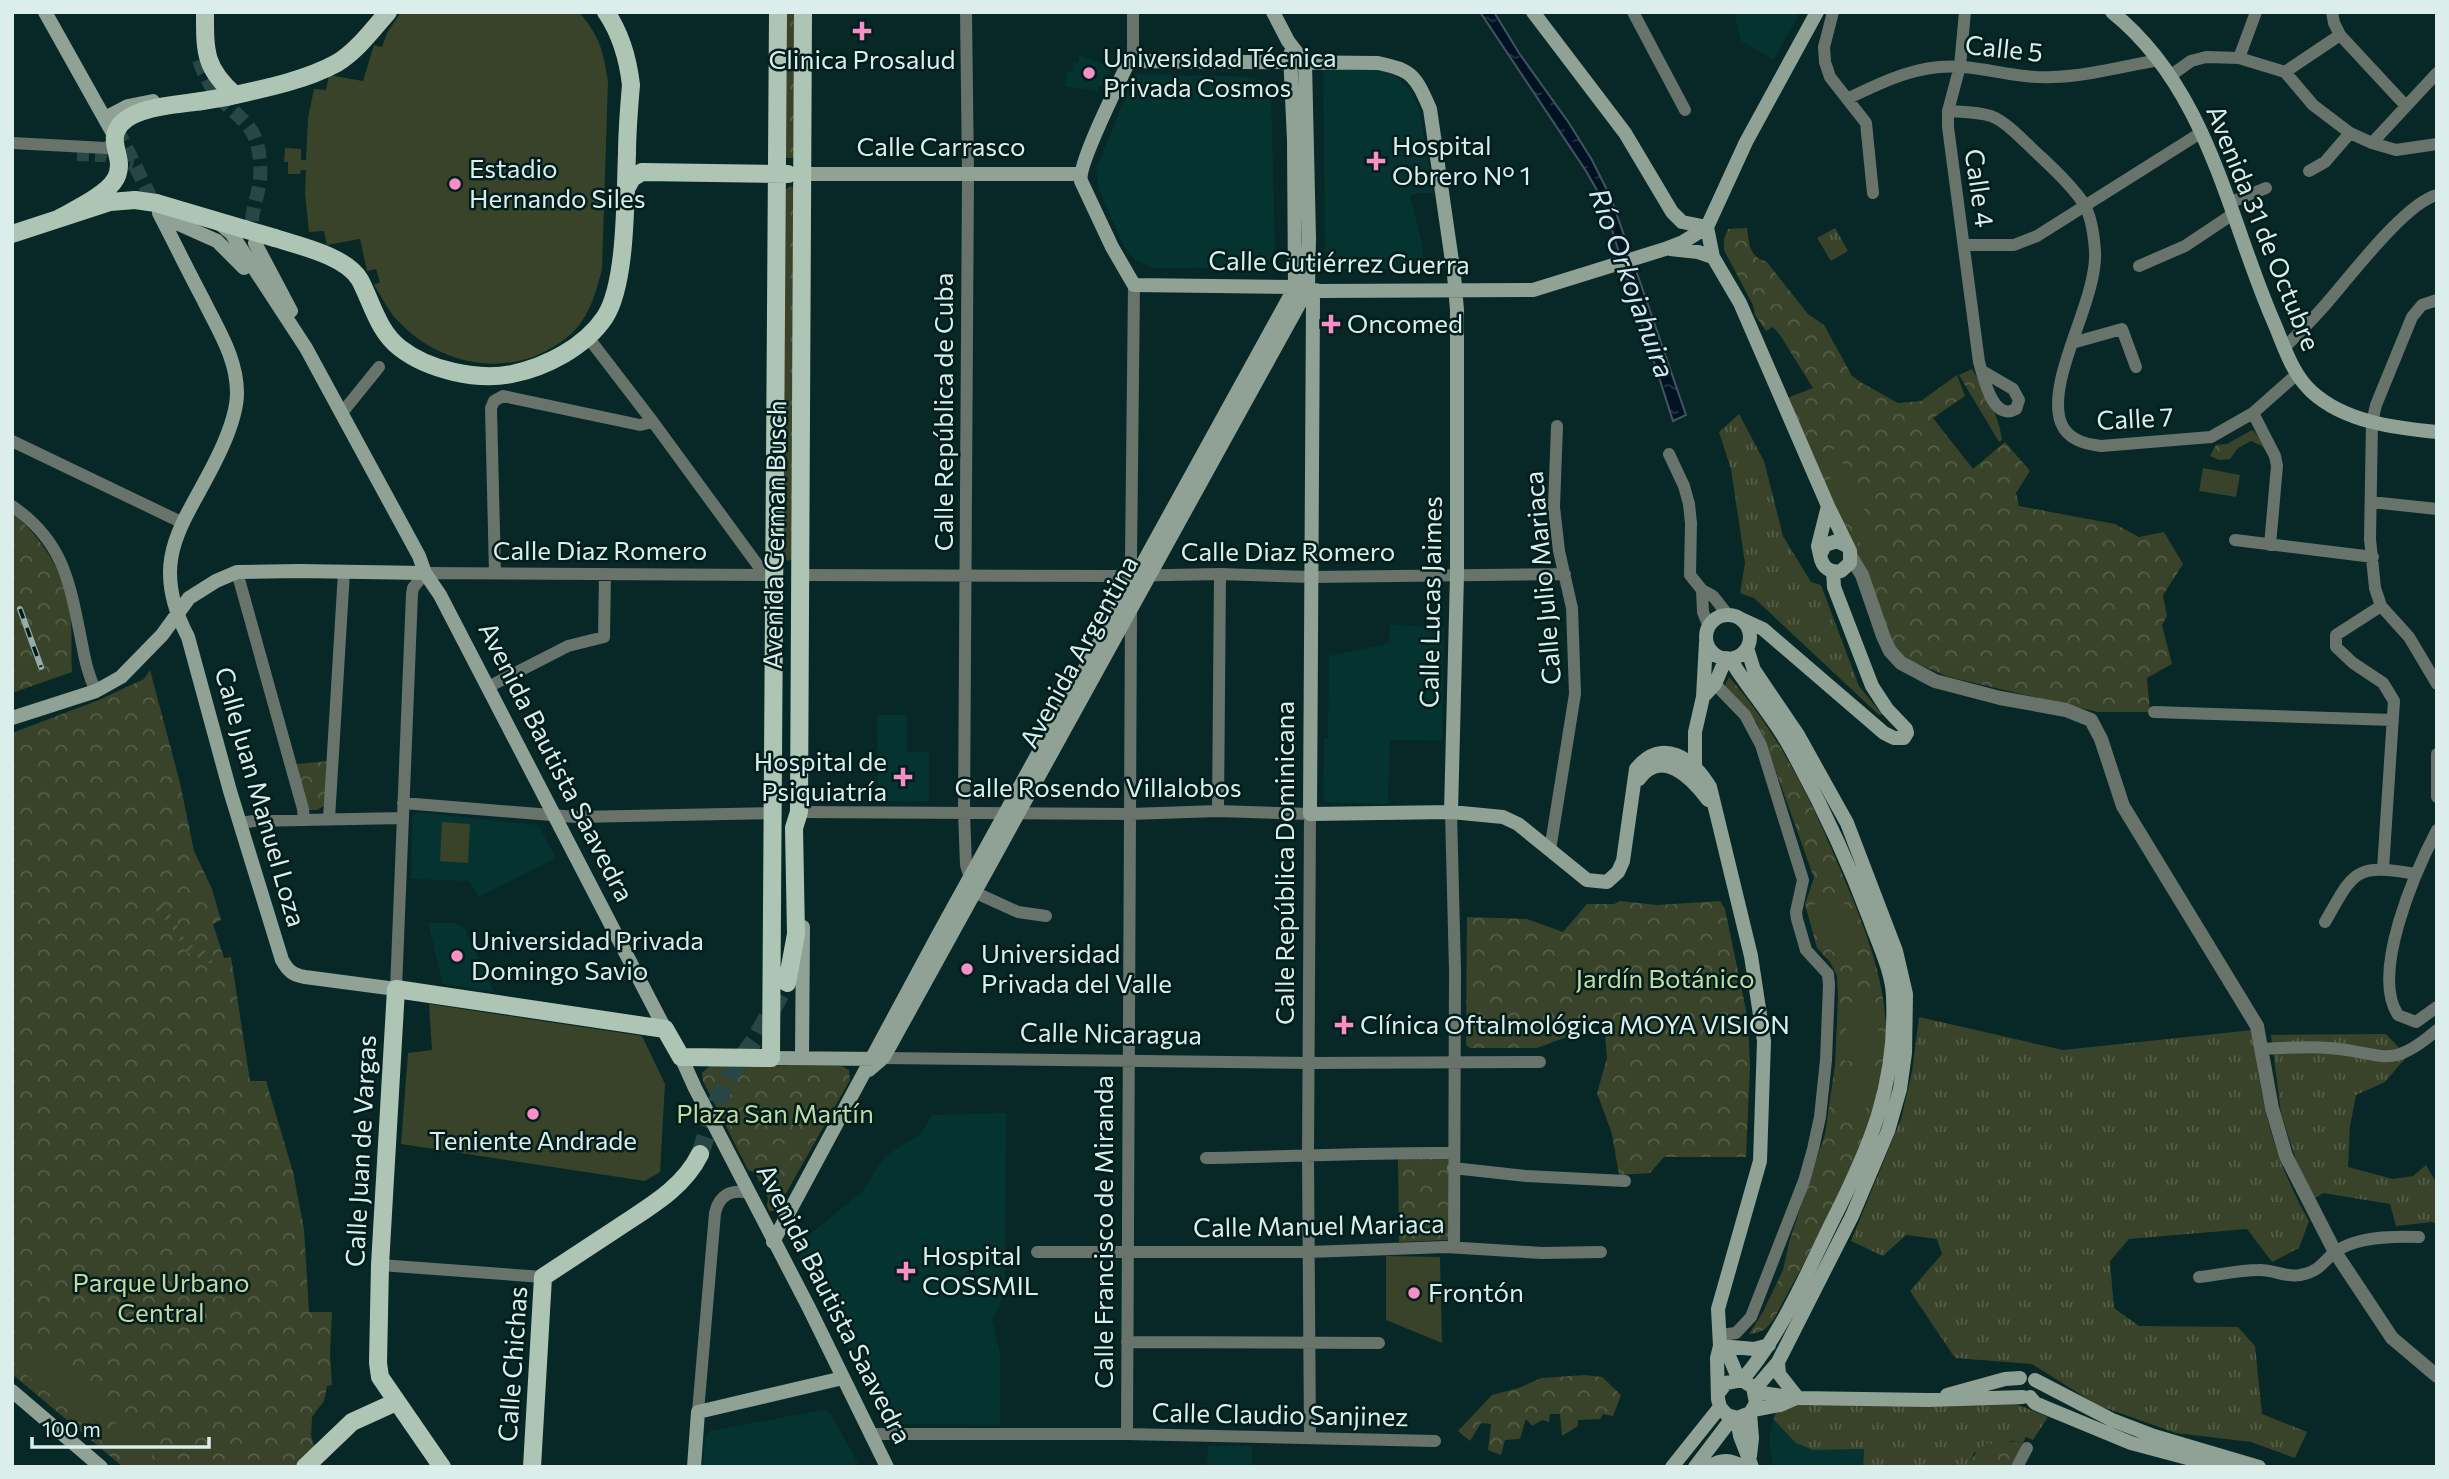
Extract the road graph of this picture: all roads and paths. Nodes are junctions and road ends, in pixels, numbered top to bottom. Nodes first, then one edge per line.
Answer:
1 (45, 12) edge
2 (200, 12) edge
3 (205, 12) edge
4 (388, 12) edge
5 (606, 12) edge
6 (778, 12) edge
7 (803, 12) edge
8 (966, 12) edge
9 (1133, 12) edge
10 (1273, 12) edge
11 (1533, 12) edge
12 (1633, 12) edge
13 (1816, 12) edge
14 (1833, 12) edge
15 (1965, 12) edge
16 (2112, 12) edge
17 (2256, 12) edge
18 (2332, 12) edge
19 (2340, 36) junction
20 (2239, 58) junction
21 (200, 60) tunnel mouth
22 (2159, 60) junction
23 (1133, 61) junction
24 (1298, 64) junction
25 (1960, 66) junction
26 (2285, 72) junction
27 (2437, 73) edge
28 (2170, 76) junction
29 (230, 96) junction
30 (196, 98) junction
31 (1849, 98) junction
32 (2405, 106) junction
33 (1685, 110) dead end
34 (1948, 111) junction
35 (105, 118) junction
36 (2202, 132) junction
37 (2350, 133) junction
38 (115, 137) junction
39 (2372, 143) junction
40 (12, 144) edge
41 (2437, 144) edge
42 (12, 152) edge
43 (626, 153) junction
44 (77, 155) tunnel mouth
45 (642, 172) junction
46 (2309, 172) dead end
47 (777, 174) junction
48 (803, 174) junction
49 (968, 174) junction
50 (1079, 174) junction
51 (2266, 188) dead end
52 (626, 189) junction
53 (1873, 193) dead end
54 (2437, 195) edge
55 (2085, 205) junction
56 (2231, 209) junction
57 (159, 211) junction
58 (1672, 212) junction
59 (212, 217) junction
60 (58, 219) junction
61 (1707, 227) junction
62 (12, 234) edge
63 (249, 236) junction
64 (1964, 245) junction
65 (1663, 250) junction
66 (1713, 257) junction
67 (2139, 266) dead end
68 (1134, 285) junction
69 (1301, 288) junction
70 (1455, 289) junction
71 (2437, 300) edge
72 (587, 336) junction
73 (2072, 343) junction
74 (2285, 347) junction
75 (306, 348) junction
76 (316, 366) junction
77 (379, 367) dead end
78 (2136, 367) dead end
79 (1982, 371) dead end
80 (2295, 375) junction
81 (2253, 413) junction
82 (341, 414) junction
83 (653, 422) junction
84 (2372, 422) junction
85 (1557, 426) dead end
86 (2437, 432) edge
87 (12, 441) edge
88 (1669, 454) dead end
89 (2371, 502) junction
90 (12, 506) edge
91 (1828, 506) junction
92 (2437, 509) edge
93 (183, 523) junction
94 (2235, 540) dead end
95 (2270, 545) junction
96 (1849, 552) junction
97 (1820, 555) junction
98 (2373, 557) junction
99 (1833, 571) junction
100 (237, 572) junction
101 (344, 572) junction
102 (425, 573) junction
103 (495, 573) junction
104 (605, 574) junction
105 (1220, 574) junction
106 (1565, 574) junction
107 (770, 575) junction
108 (801, 575) junction
109 (967, 575) junction
110 (1144, 575) junction
111 (1457, 575) junction
112 (1311, 577) junction
113 (1702, 590) junction
114 (2381, 606) junction
115 (1126, 608) junction
116 (176, 614) junction
117 (1734, 617) junction
118 (1707, 633) junction
119 (162, 635) junction
120 (188, 637) junction
121 (1774, 641) junction
122 (1748, 646) junction
123 (1728, 658) junction
124 (1715, 684) junction
125 (2437, 684) edge
126 (488, 687) junction
127 (96, 691) junction
128 (1703, 697) junction
129 (2154, 712) dead end
130 (12, 718) edge
131 (2393, 720) junction
132 (1695, 732) junction
133 (1670, 753) junction
134 (2437, 754) edge
135 (1695, 766) junction
136 (1634, 786) junction
137 (2437, 797) edge
138 (403, 803) junction
139 (1714, 810) junction
140 (1218, 811) junction
141 (799, 812) junction
142 (1451, 812) junction
143 (774, 813) junction
144 (964, 813) junction
145 (1012, 813) junction
146 (1130, 814) junction
147 (1310, 814) junction
148 (554, 816) junction
149 (402, 818) junction
150 (329, 819) junction
151 (304, 820) junction
152 (240, 824) junction
153 (2437, 830) edge
154 (1550, 850) junction
155 (2384, 869) junction
156 (2415, 874) junction
157 (972, 885) junction
158 (1046, 916) dead end
159 (2325, 922) dead end
160 (787, 983) tunnel mouth
161 (396, 989) junction
162 (2437, 1007) edge
163 (665, 1029) junction
164 (2437, 1030) edge
165 (2262, 1049) junction
166 (681, 1057) junction
167 (771, 1058) junction
168 (802, 1058) junction
169 (1129, 1060) junction
170 (1453, 1062) junction
171 (1540, 1062) dead end
172 (873, 1063) junction
173 (1309, 1063) junction
174 (1453, 1153) junction
175 (701, 1154) tunnel mouth
176 (1308, 1157) junction
177 (1206, 1158) dead end
178 (1453, 1168) junction
179 (1625, 1181) dead end
180 (748, 1193) junction
181 (2419, 1237) dead end
182 (774, 1242) junction
183 (1454, 1247) junction
184 (1127, 1251) junction
185 (1037, 1252) dead end
186 (1310, 1252) junction
187 (1601, 1252) dead end
188 (2335, 1252) junction
189 (380, 1265) junction
190 (543, 1277) junction
191 (2200, 1277) dead end
192 (1720, 1340) junction
193 (1127, 1342) junction
194 (1309, 1343) junction
195 (1378, 1343) dead end
196 (1769, 1345) junction
197 (1778, 1362) junction
198 (2437, 1376) edge
199 (844, 1378) junction
200 (2020, 1378) junction
201 (1741, 1380) junction
202 (2035, 1380) junction
203 (12, 1391) edge
204 (1720, 1391) junction
205 (1755, 1391) junction
206 (2027, 1397) junction
207 (1798, 1398) junction
208 (1929, 1399) junction
209 (396, 1402) junction
210 (1720, 1407) junction
211 (698, 1412) junction
212 (1743, 1414) junction
213 (872, 1434) junction
214 (1127, 1434) junction
215 (1310, 1438) junction
216 (1435, 1441) dead end
217 (2027, 1448) dead end
218 (1748, 1463) edge
219 (102, 1467) edge
220 (305, 1467) edge
221 (442, 1467) edge
222 (532, 1467) edge
223 (694, 1467) edge
224 (887, 1467) edge
225 (1672, 1467) edge
226 (1695, 1467) edge
227 (1709, 1467) edge
228 (2017, 1467) edge
229 (2221, 1467) edge
230 (2259, 1467) edge

1 - 35 main road
2 - 21 main road
3 - 29 main road
4 - 29 main road
5 - 43 main road
6 - 47 main road, Avenida German Busch
7 - 48 main road, Avenida German Busch
8 - 49 street, Calle República de Cuba
9 - 23 street
10 - 24 main road
11 - 58 main road
12 - 33 street
13 - 61 main road
14 - 31 street
15 - 25 street, Calle 4
16 - 22 main road, Avenida 31 de Octubre
17 - 20 street
18 - 19 street
19 - 26 street
19 - 32 street
20 - 26 street
20 - 28 street
22 - 25 street, Calle 5
22 - 28 main road, Avenida 31 de Octubre
23 - 24 main road
23 - 50 main road
24 - 69 main road, Calle República Dominicana
24 - 70 main road, Calle Lucas Jaimes
25 - 31 street, Calle 5
25 - 34 street, Calle 4
26 - 37 street
27 - 32 street
28 - 36 main road, Avenida 31 de Octubre
29 - 30 main road, bridge
30 - 35 main road
30 - 38 main road
31 - 53 street
32 - 39 street
34 - 55 street
34 - 64 street, Calle 4
35 - 38 main road
36 - 55 street
36 - 56 main road, Avenida 31 de Octubre
37 - 39 street
37 - 46 street
38 - 40 street
38 - 60 main road
39 - 41 street
42 - 44 street
43 - 45 main road
43 - 52 main road
45 - 47 main road
45 - 52 main road
47 - 48 main road
47 - 107 main road, Avenida German Busch
48 - 49 main road, Calle Carrasco
48 - 108 main road, Avenida German Busch
49 - 50 main road, Calle Carrasco
49 - 109 street, Calle República de Cuba
50 - 68 main road
51 - 56 street
52 - 72 main road
54 - 74 street
55 - 64 street
55 - 73 street, Calle 7
56 - 67 street
56 - 74 main road, Avenida 31 de Octubre
57 - 59 main road
57 - 60 main road, bridge
57 - 76 main road
57 - 93 main road
58 - 61 main road
58 - 65 main road
59 - 63 main road
59 - 75 main road, Avenida Bautista Saavedra
60 - 62 main road
61 - 65 main road
61 - 66 main road
63 - 72 main road, bridge
63 - 75 main road, Avenida Bautista Saavedra
64 - 79 street, Calle 4
65 - 66 main road
65 - 70 main road, Calle Gutiérrez Guerra
66 - 91 main road
68 - 69 main road, Calle Gutiérrez Guerra
68 - 110 street
69 - 70 main road, Calle Gutiérrez Guerra
69 - 110 main road, Avenida Argentina
69 - 112 main road, Calle República Dominicana
70 - 111 main road, Calle Lucas Jaimes
71 - 84 street
72 - 83 street
73 - 78 street
73 - 81 street, Calle 7
74 - 80 main road, Avenida 31 de Octubre
75 - 76 main road, Avenida Bautista Saavedra
76 - 82 main road, Avenida Bautista Saavedra
77 - 82 street
80 - 81 street, Calle 7
80 - 84 main road, Avenida 31 de Octubre
81 - 95 street
82 - 102 main road, Avenida Bautista Saavedra
83 - 103 street
83 - 107 street
84 - 86 main road, Avenida 31 de Octubre
84 - 89 street
85 - 106 street, Calle Julio Mariaca
87 - 93 street
88 - 113 street
89 - 92 street
89 - 98 street
90 - 127 street
91 - 96 main road
91 - 97 main road
93 - 116 main road
94 - 95 street
95 - 98 street
96 - 97 main road
96 - 99 main road
96 - 165 street
97 - 99 main road
98 - 114 street
99 - 121 main road
100 - 101 main road
100 - 116 main road
100 - 151 street
101 - 102 main road
101 - 150 street
102 - 103 street, Calle Diaz Romero
102 - 126 main road, Avenida Bautista Saavedra
102 - 138 street
103 - 104 street, Calle Diaz Romero
104 - 107 street, Calle Diaz Romero
104 - 126 street
105 - 110 street, Calle Diaz Romero
105 - 112 street, Calle Diaz Romero
105 - 140 street
106 - 111 street, Calle Diaz Romero
106 - 154 street, Calle Julio Mariaca
107 - 108 main road
107 - 143 main road, Avenida German Busch
108 - 109 street, Calle Diaz Romero
108 - 141 main road, Avenida German Busch
109 - 110 street, Calle Diaz Romero
109 - 144 street, Calle República de Cuba
110 - 115 main road, Avenida Argentina
111 - 112 street, Calle Diaz Romero
111 - 142 main road, Calle Lucas Jaimes
112 - 147 main road, Calle República Dominicana
113 - 117 street
113 - 118 street
114 - 125 street
114 - 131 street
115 - 145 main road, Avenida Argentina
115 - 146 street, Calle Francisco de Miranda
116 - 119 main road
116 - 120 main road, Calle Juan Manuel Loza
117 - 118 main road
117 - 121 main road
117 - 122 main road
118 - 123 main road
118 - 128 main road
119 - 120 main road
119 - 127 main road
120 - 152 main road, Calle Juan Manuel Loza
121 - 122 main road
122 - 123 main road
122 - 197 main road
123 - 124 main road
123 - 196 main road
124 - 128 main road
124 - 192 street
126 - 148 main road, Avenida Bautista Saavedra
127 - 130 main road
128 - 132 main road
129 - 131 street
131 - 155 street
132 - 133 main road
132 - 135 main road
133 - 135 main road
133 - 136 main road, Calle Rosendo Villalobos
134 - 137 street
135 - 139 main road
136 - 139 main road
136 - 154 main road, Calle Rosendo Villalobos
138 - 148 street
138 - 149 street, Calle Juan de Vargas
139 - 192 main road
140 - 146 street, Calle Rosendo Villalobos
140 - 147 street, Calle Rosendo Villalobos
141 - 143 main road
141 - 144 street, Calle Rosendo Villalobos
141 - 160 main road
141 - 168 main road, Avenida German Busch
142 - 147 main road, Calle Rosendo Villalobos
142 - 154 main road, Calle Rosendo Villalobos
142 - 170 street, Calle Lucas Jaimes
143 - 148 street
143 - 167 main road, Avenida German Busch
144 - 145 street, Calle Rosendo Villalobos
144 - 157 street, Calle República de Cuba
145 - 146 street, Calle Rosendo Villalobos
145 - 157 main road, Avenida Argentina
146 - 169 street, Calle Francisco de Miranda
147 - 173 street, Calle República Dominicana
148 - 163 main road, Avenida Bautista Saavedra
149 - 150 street
149 - 161 street, Calle Juan de Vargas
150 - 151 street
151 - 152 street
152 - 161 main road, Calle Juan Manuel Loza
153 - 156 street
155 - 156 street
155 - 159 street
156 - 162 street
157 - 158 street
157 - 172 main road, Avenida Argentina
161 - 163 main road
161 - 189 main road, Calle Juan de Vargas
163 - 166 main road, Avenida Bautista Saavedra
164 - 165 street
165 - 188 street
166 - 167 main road, Calle Nicaragua
166 - 180 main road, Avenida Bautista Saavedra
167 - 168 main road, Calle Nicaragua
168 - 172 main road, Calle Nicaragua
169 - 172 street, Calle Nicaragua
169 - 173 street, Calle Nicaragua
169 - 184 street, Calle Francisco de Miranda
170 - 171 street, Calle Nicaragua
170 - 173 street, Calle Nicaragua
170 - 174 street, Calle Lucas Jaimes
172 - 182 main road, Avenida Argentina
173 - 176 street, Calle República Dominicana
174 - 176 street
174 - 178 street, Calle Lucas Jaimes
175 - 190 main road, Calle Chichas
176 - 177 street
176 - 186 street, Calle República Dominicana
178 - 179 street
178 - 183 street, Calle Lucas Jaimes
180 - 182 main road, Avenida Bautista Saavedra
180 - 211 street
181 - 188 street
182 - 199 main road, Avenida Bautista Saavedra
183 - 186 street, Calle Manuel Mariaca
183 - 187 street, Calle Manuel Mariaca
184 - 185 street, Calle Manuel Mariaca
184 - 186 street, Calle Manuel Mariaca
184 - 193 street, Calle Francisco de Miranda
186 - 194 street, Calle República Dominicana
188 - 191 street
188 - 198 street
189 - 190 street
189 - 209 main road, Calle Juan de Vargas
190 - 222 main road, Calle Chichas
192 - 196 main road
192 - 201 main road
192 - 204 main road
193 - 194 street
193 - 214 street, Calle Francisco de Miranda
194 - 195 street
194 - 215 street, Calle República Dominicana
196 - 201 main road
197 - 205 main road
197 - 207 main road
199 - 211 main road
199 - 213 main road, Avenida Bautista Saavedra
200 - 202 main road
200 - 206 main road
200 - 208 main road
201 - 204 main road
201 - 205 main road
202 - 206 main road
202 - 230 main road
203 - 219 main road
204 - 210 main road
205 - 207 main road
205 - 212 main road
206 - 208 main road
206 - 229 main road
207 - 208 main road
207 - 212 main road
209 - 220 main road
209 - 221 main road, Calle Juan de Vargas
210 - 212 main road
210 - 225 main road
211 - 223 main road
212 - 218 main road
212 - 226 main road
213 - 214 street, Calle Claudio Sanjinez
213 - 224 main road, Avenida Bautista Saavedra
214 - 215 street, Calle Claudio Sanjinez
215 - 216 street, Calle Claudio Sanjinez
217 - 228 street
218 - 227 main road

